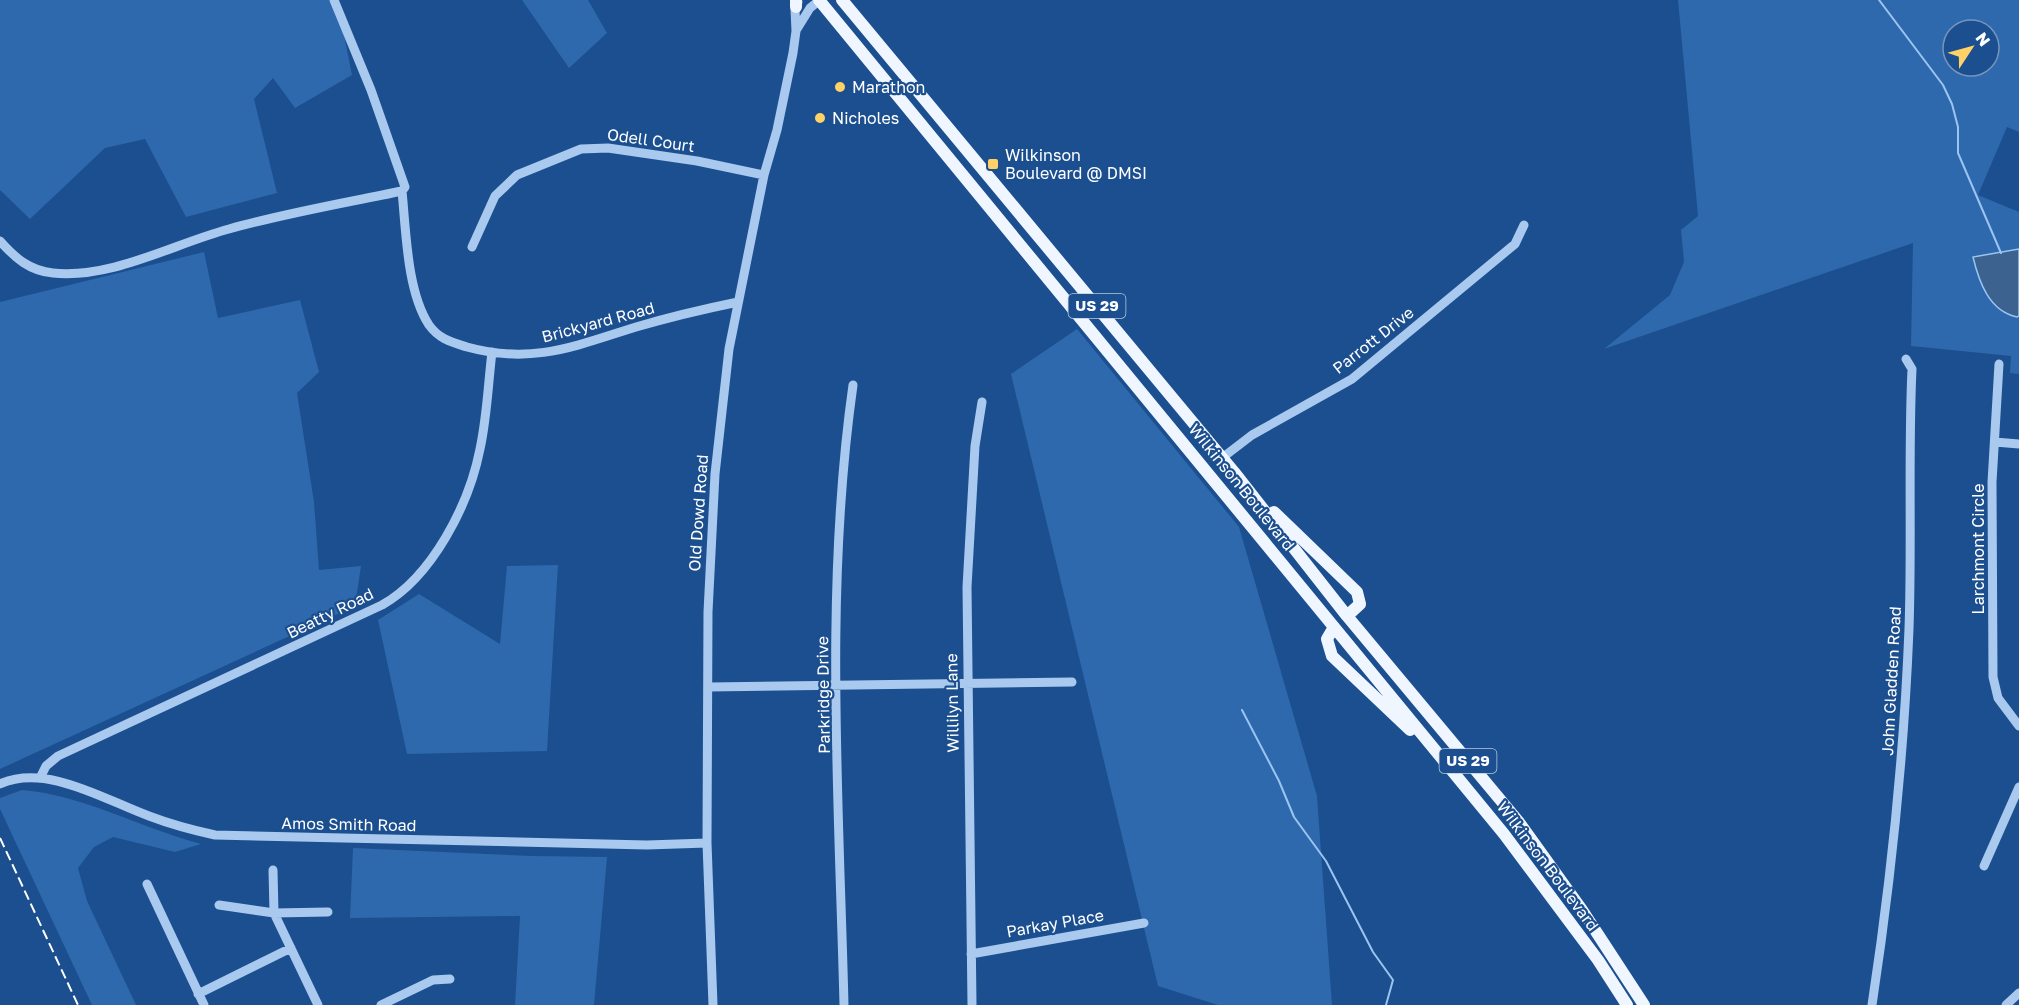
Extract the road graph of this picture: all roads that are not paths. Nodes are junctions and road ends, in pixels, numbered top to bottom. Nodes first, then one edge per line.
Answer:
1 (334, 0) edge
2 (819, 0) edge
3 (842, 0) edge
4 (797, 2) edge
5 (796, 31) junction
6 (764, 175) junction
7 (402, 192) junction
8 (1524, 225) dead end
9 (0, 241) edge
10 (472, 247) dead end
11 (738, 302) junction
12 (492, 352) junction
13 (1906, 359) dead end
14 (2000, 364) dead end
15 (854, 385) dead end
16 (982, 402) dead end
17 (1995, 442) junction
18 (2019, 444) edge
19 (1222, 458) junction
20 (1234, 472) junction
21 (1347, 616) junction
22 (1334, 627) junction
23 (1072, 682) dead end
24 (967, 684) junction
25 (836, 686) junction
26 (709, 687) junction
27 (2019, 726) edge
28 (1451, 770) junction
29 (40, 778) junction
30 (3, 783) edge
31 (2019, 787) edge
32 (707, 843) junction
33 (1984, 866) dead end
34 (273, 870) dead end
35 (147, 884) dead end
36 (219, 905) dead end
37 (1582, 910) junction
38 (328, 912) dead end
39 (274, 913) junction
40 (1569, 920) junction
41 (1144, 922) dead end
42 (291, 948) junction
43 (971, 954) junction
44 (450, 979) dead end
45 (198, 994) junction
46 (204, 1005) edge
47 (318, 1005) edge
48 (381, 1005) edge
49 (713, 1005) edge
50 (844, 1005) edge
51 (972, 1005) edge
52 (1627, 1005) edge
53 (1644, 1005) edge
54 (1872, 1005) edge

1 - 7 street, Brickyard Road
2 - 5 street, Old Dowd Road
2 - 22 main road, Wilkinson Boulevard / US 29
3 - 19 main road, Wilkinson Boulevard / US 29
4 - 5 street, Old Dowd Road
5 - 6 street, Old Dowd Road
6 - 10 street, Odell Court
6 - 11 street, Old Dowd Road
7 - 9 street
7 - 12 street, Brickyard Road
8 - 19 street, Parrott Drive
11 - 12 street, Brickyard Road
11 - 26 street, Old Dowd Road
12 - 29 street, Beatty Road
13 - 54 street, John Gladden Road
14 - 17 street, Larchmont Circle
15 - 25 street, Parkridge Drive
16 - 24 street, Willilyn Lane
17 - 18 street
17 - 27 street, Larchmont Circle
19 - 20 main road, Wilkinson Boulevard / US 29
20 - 21 main road, Wilkinson Boulevard / US 29
20 - 21 main road
21 - 22 street
21 - 37 main road, Wilkinson Boulevard / US 29
22 - 28 main road, Wilkinson Boulevard / US 29
22 - 28 main road
23 - 24 street
24 - 25 street
24 - 43 street, Willilyn Lane
25 - 26 street
25 - 50 street, Parkridge Drive
26 - 32 street, Old Dowd Road
28 - 40 main road, Wilkinson Boulevard / US 29
29 - 30 street, Amos Smith Road
29 - 32 street, Amos Smith Road
31 - 33 street
32 - 49 street, Old Dowd Road
34 - 39 street
35 - 45 street
36 - 39 street
37 - 40 street
37 - 53 main road, Wilkinson Boulevard / US 29
38 - 39 street
39 - 42 street
40 - 52 main road, Wilkinson Boulevard / US 29
41 - 43 street, Parkay Place
42 - 45 street
42 - 47 street
43 - 51 street, Willilyn Lane
44 - 48 street
45 - 46 street

